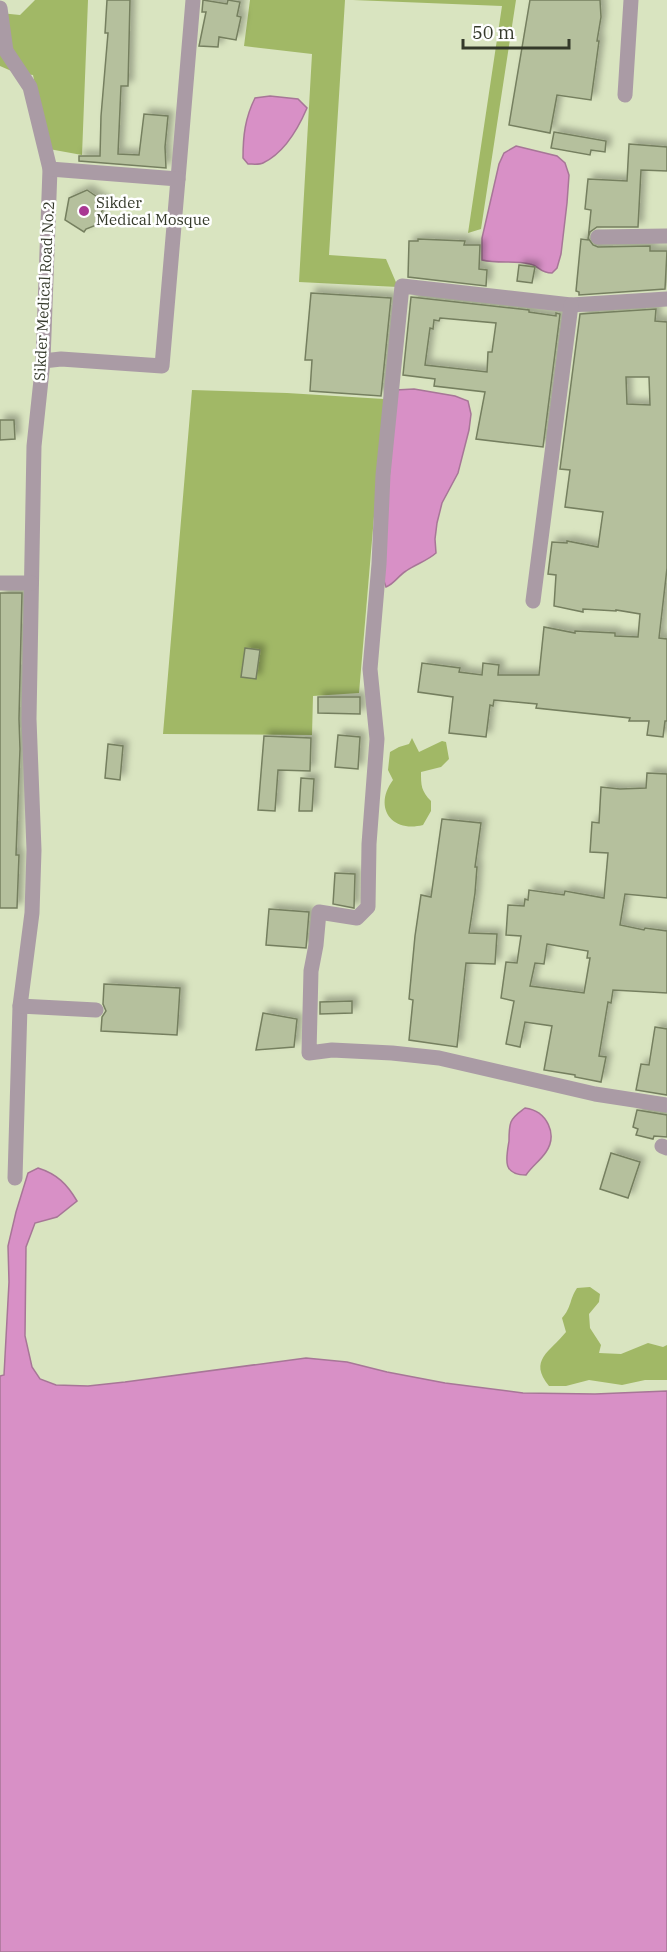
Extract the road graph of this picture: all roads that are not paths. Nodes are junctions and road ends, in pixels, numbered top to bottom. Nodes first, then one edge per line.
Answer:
1 (193, 0) edge
2 (631, 0) edge
3 (0, 8) edge
4 (3, 52) edge
5 (625, 94) dead end
6 (50, 169) junction
7 (178, 179) junction
8 (598, 237) dead end
9 (667, 237) edge
10 (667, 298) edge
11 (571, 304) junction
12 (43, 361) junction
13 (0, 583) edge
14 (31, 583) junction
15 (533, 601) dead end
16 (20, 1006) junction
17 (96, 1010) dead end
18 (667, 1105) edge
19 (15, 1178) dead end

1 - 7 street
2 - 5 street
3 - 4 street, Sikder Medical Road No.2
4 - 6 street, Sikder Medical Road No.2
6 - 7 street
6 - 12 street, Sikder Medical Road No.2
7 - 12 street
8 - 9 street
10 - 11 street
11 - 15 street
11 - 18 street
12 - 14 street, Sikder Medical Road No.2
13 - 14 street
14 - 16 street, Sikder Medical Road No.2
16 - 17 street
16 - 19 street, Sikder Medical Road No.2

